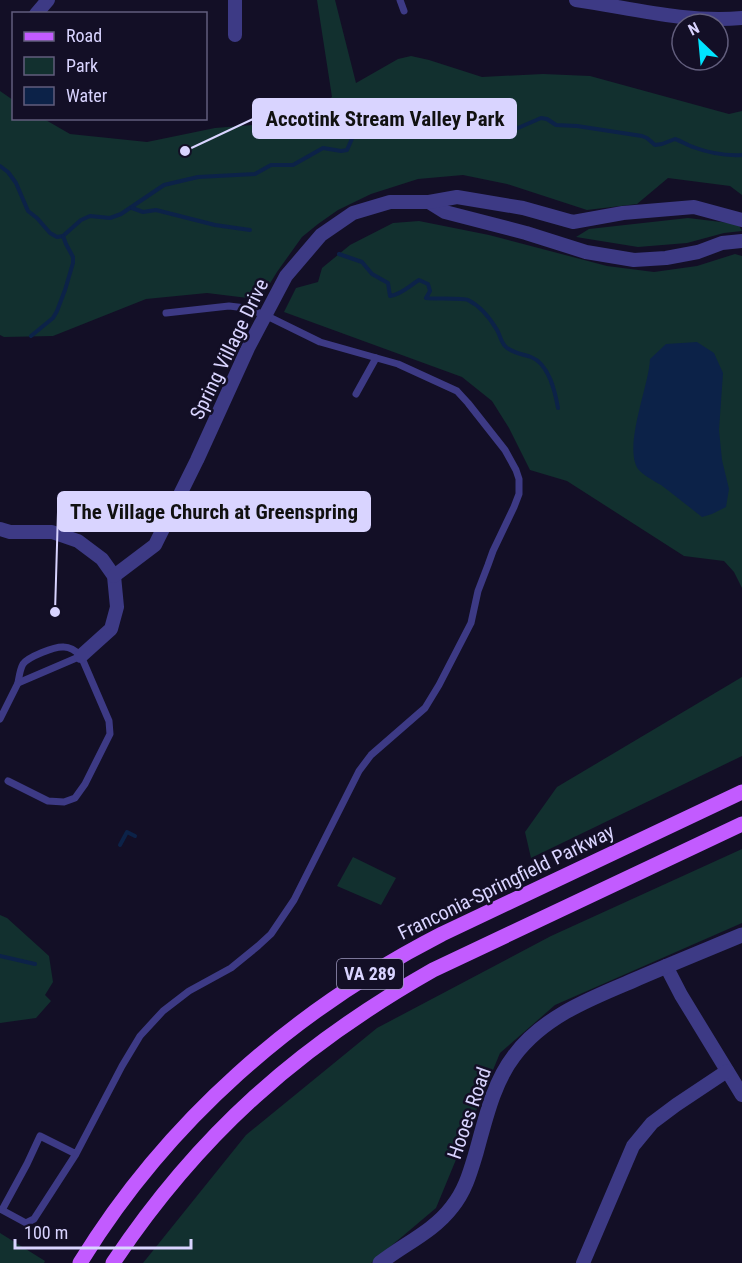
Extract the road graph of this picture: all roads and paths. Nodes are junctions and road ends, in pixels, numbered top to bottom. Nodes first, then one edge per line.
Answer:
1 (48, 0) edge
2 (235, 0) edge
3 (400, 0) edge
4 (576, 0) edge
5 (404, 11) dead end
6 (38, 12) edge
7 (742, 18) edge
8 (235, 35) dead end
9 (429, 202) junction
10 (558, 218) junction
11 (742, 220) edge
12 (551, 241) junction
13 (742, 241) edge
14 (166, 313) dead end
15 (265, 315) junction
16 (376, 358) junction
17 (356, 394) dead end
18 (0, 530) edge
19 (114, 576) junction
20 (81, 656) junction
21 (18, 683) junction
22 (0, 719) edge
23 (8, 781) dead end
24 (742, 792) edge
25 (742, 824) edge
26 (742, 935) edge
27 (666, 966) junction
28 (727, 1071) junction
29 (742, 1095) edge
30 (76, 1154) junction
31 (588, 1262) edge
32 (80, 1263) edge
33 (113, 1263) edge
34 (380, 1263) edge

1 - 6 street
2 - 8 street
3 - 5 lane
4 - 7 street
9 - 10 street, Spring Village Drive
9 - 12 street, Spring Village Drive
9 - 15 street, Spring Village Drive
10 - 11 street, Spring Village Drive
10 - 12 street
12 - 13 street, Spring Village Drive
14 - 15 lane
15 - 16 lane
15 - 19 street, Spring Village Drive
16 - 17 lane
16 - 30 lane
18 - 19 street
19 - 20 street
20 - 21 lane
20 - 21 lane
20 - 23 lane
21 - 22 lane
24 - 32 main road, Franconia-Springfield Parkway / VA 289
25 - 33 main road, VA 289
26 - 27 street, Hooes Road
27 - 28 street
27 - 34 street, Hooes Road
28 - 29 street
28 - 31 street
30 - 30 lane

